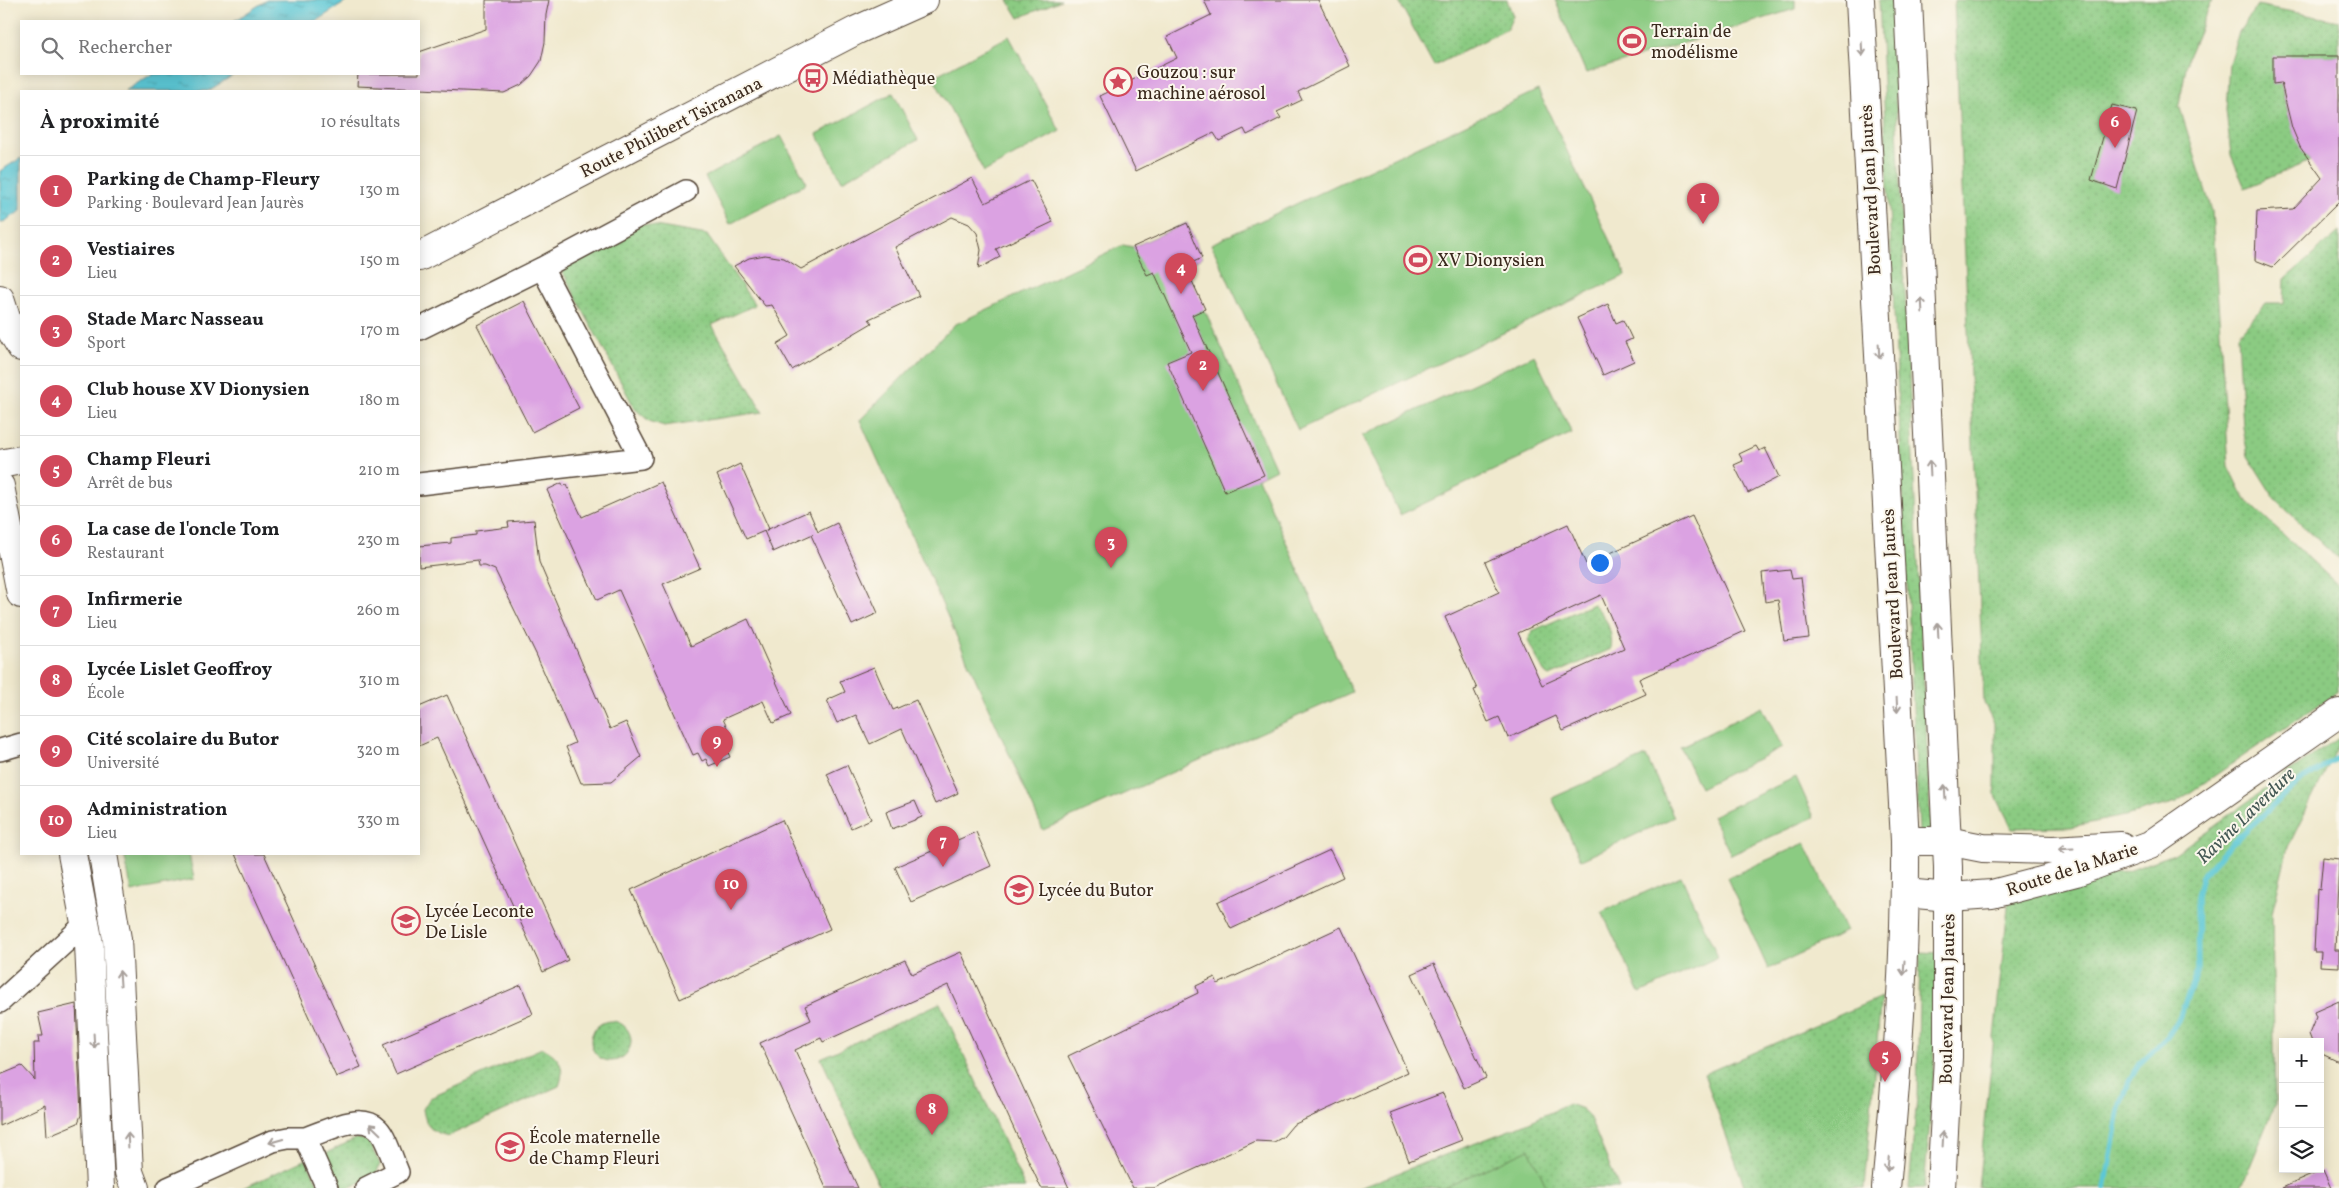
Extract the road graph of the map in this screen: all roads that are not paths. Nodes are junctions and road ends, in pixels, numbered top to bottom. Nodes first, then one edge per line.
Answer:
1 (924, 0) edge
2 (1860, 0) edge
3 (1908, 0) edge
4 (686, 191) dead end
5 (420, 256) edge
6 (542, 268) junction
7 (0, 299) edge
8 (420, 329) edge
9 (10, 334) edge
10 (20, 460) edge
11 (0, 464) edge
12 (420, 484) edge
13 (0, 486) edge
14 (20, 589) edge
15 (2339, 713) edge
16 (20, 744) edge
17 (0, 750) edge
18 (1905, 841) junction
19 (1947, 841) junction
20 (2150, 845) junction
21 (72, 855) edge
22 (103, 855) edge
23 (1905, 893) junction
24 (1949, 897) junction
25 (85, 924) junction
26 (0, 1002) edge
27 (305, 1138) junction
28 (100, 1188) edge
29 (135, 1188) edge
30 (168, 1188) edge
31 (328, 1188) edge
32 (366, 1188) edge
33 (1886, 1188) edge
34 (1941, 1188) edge

1 - 5 main road, Route Philibert Tsiranana
2 -> 18 main road, Boulevard Jean Jaurès
19 -> 3 main road, Boulevard Jean Jaurès
4 - 6 street
6 - 8 street
6 - 12 street
7 - 9 main road
10 - 11 main road
13 - 14 main road
15 - 20 main road, Route de la Marie
16 - 17 street
18 - 19 main road, Route de la Marie
18 - 23 main road, Boulevard Jean Jaurès
20 -> 19 main road, Route de la Marie
19 - 24 main road, Boulevard Jean Jaurès
20 - 24 main road, Route de la Marie
21 - 25 main road
29 -> 22 main road
23 - 24 main road, Route de la Marie
23 -> 33 main road, Boulevard Jean Jaurès
34 -> 24 main road, Boulevard Jean Jaurès
25 - 26 street
25 -> 28 main road
27 -> 30 street
27 - 31 street
32 -> 27 street

